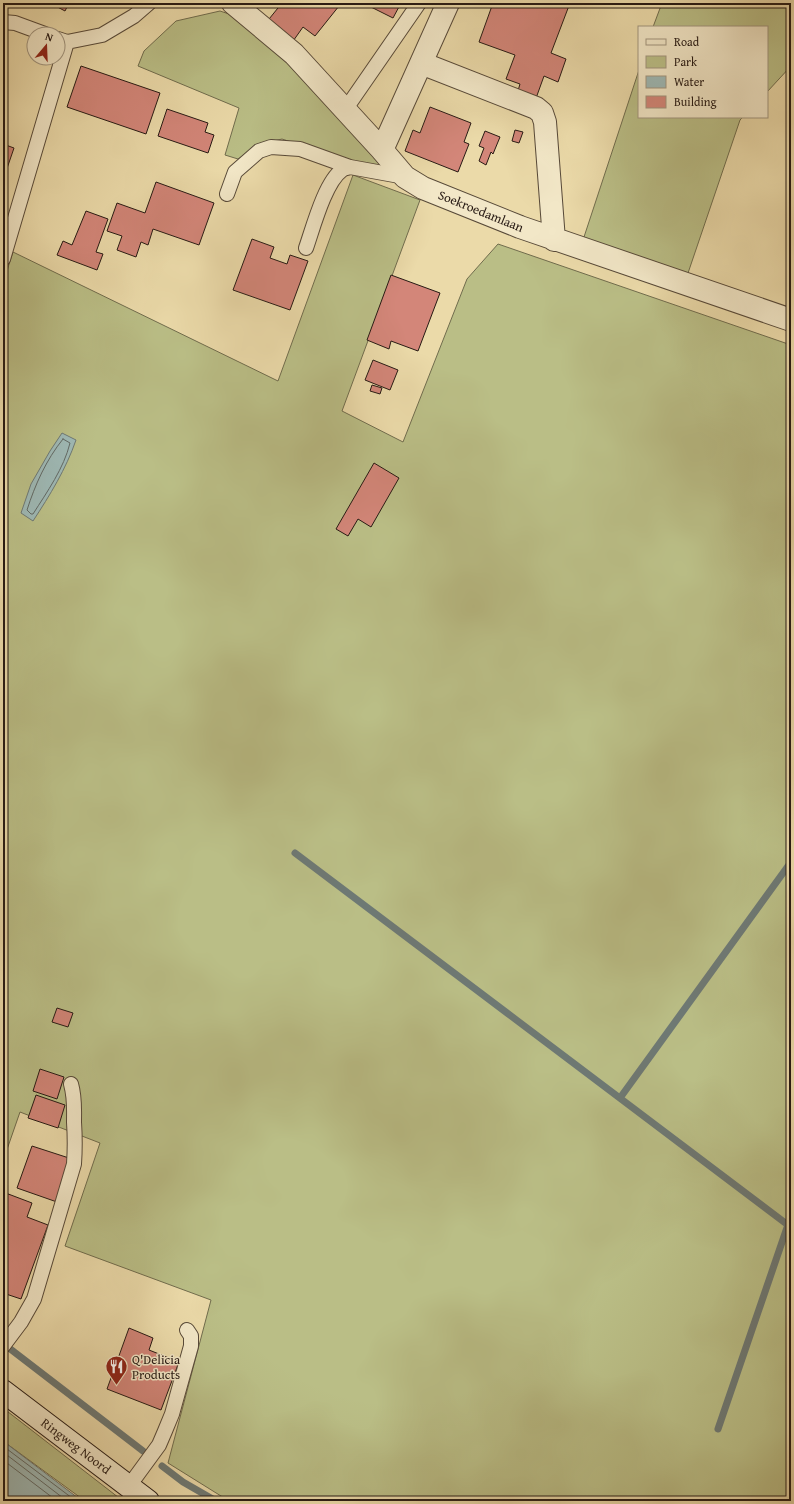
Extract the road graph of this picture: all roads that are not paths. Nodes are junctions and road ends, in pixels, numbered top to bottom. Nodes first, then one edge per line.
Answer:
1 (149, 3) edge
2 (233, 3) edge
3 (419, 3) edge
4 (448, 3) edge
5 (3, 22) edge
6 (26, 27) edge
7 (66, 40) edge
8 (421, 62) junction
9 (55, 66) edge
10 (345, 110) junction
11 (382, 150) junction
12 (350, 167) junction
13 (404, 177) junction
14 (227, 194) dead end
15 (554, 240) junction
16 (306, 248) dead end
17 (3, 259) edge
18 (791, 320) edge
19 (71, 1084) dead end
20 (188, 1330) dead end
21 (3, 1346) edge
22 (3, 1391) edge
23 (129, 1486) junction
24 (148, 1501) edge

1 - 7 lane
2 - 10 street, Soekroedamlaan
3 - 10 lane
4 - 8 street
5 - 6 lane
8 - 11 street
8 - 15 street
9 - 17 lane
10 - 11 street, Soekroedamlaan
11 - 13 street, Soekroedamlaan
12 - 13 lane
12 - 14 lane
12 - 16 lane
13 - 15 street, Soekroedamlaan
15 - 18 street, Soekroedamlaan
19 - 21 lane
20 - 23 lane
22 - 23 street, Ringweg Noord
23 - 24 street, Ringweg Noord

